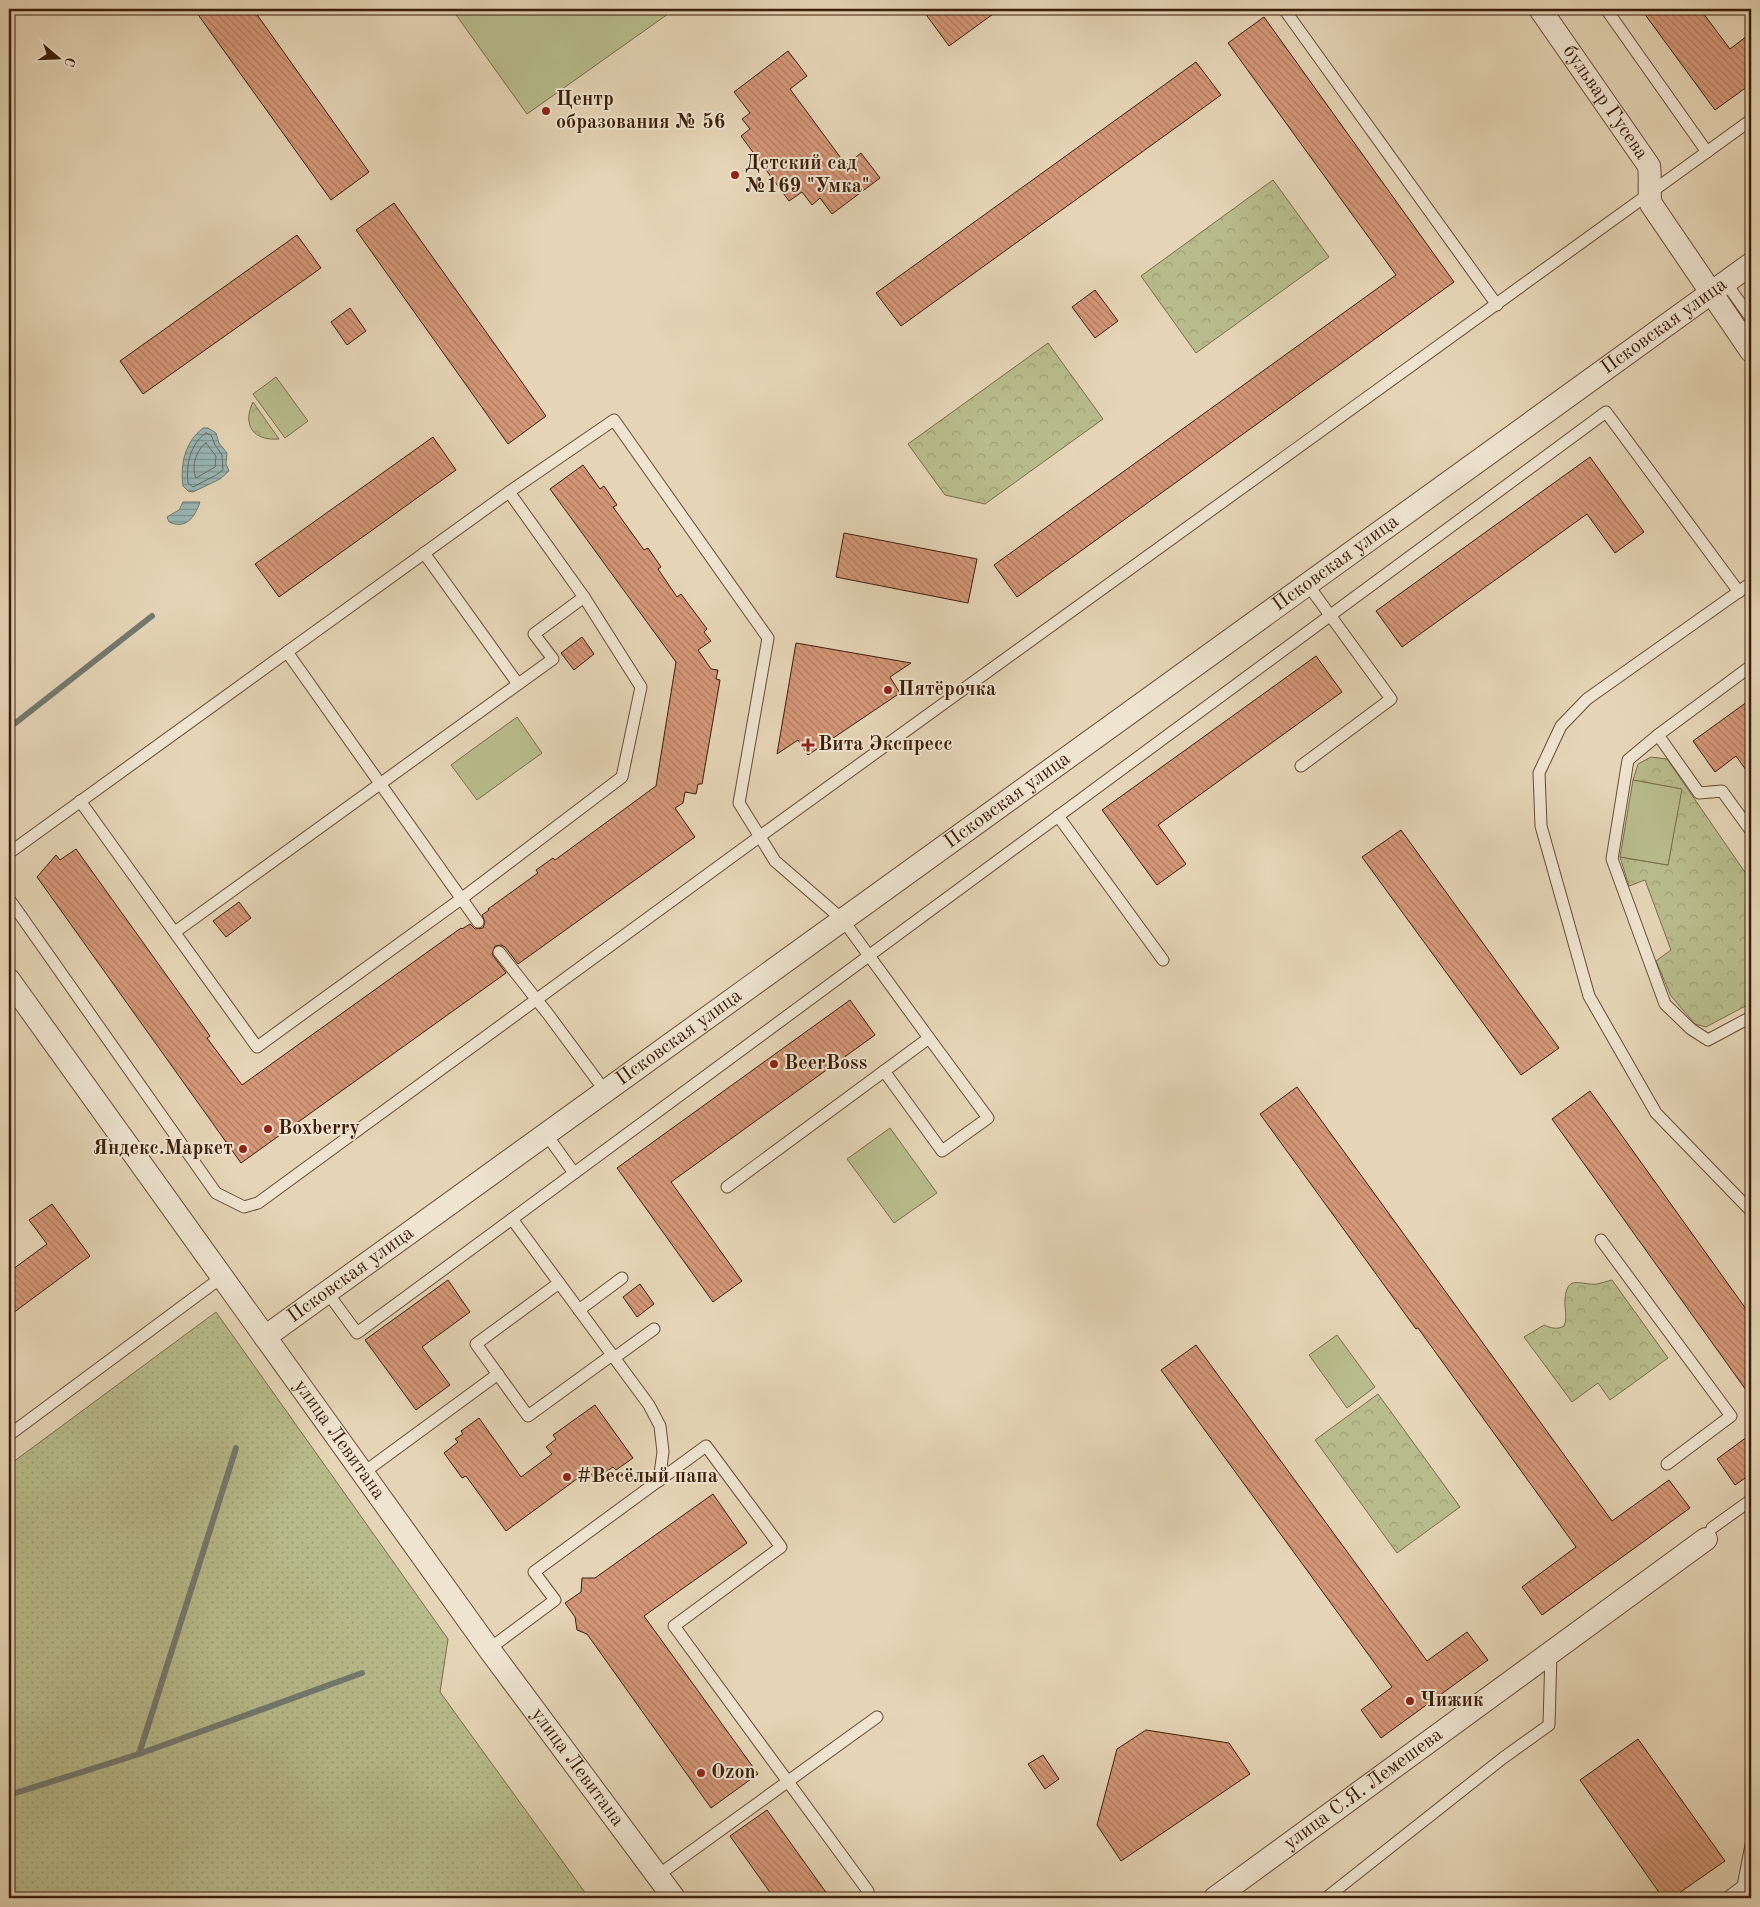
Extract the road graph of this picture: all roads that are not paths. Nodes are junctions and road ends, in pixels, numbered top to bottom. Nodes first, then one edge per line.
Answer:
1 (1284, 9) edge
2 (1540, 9) edge
3 (1606, 9) edge
4 (1751, 120) edge
5 (1708, 152) junction
6 (1649, 194) junction
7 (1751, 264) edge
8 (1719, 288) junction
9 (1497, 305) junction
10 (1751, 318) edge
11 (1751, 351) edge
12 (508, 492) junction
13 (424, 553) junction
14 (1751, 584) edge
15 (1308, 585) junction
16 (1738, 592) junction
17 (584, 597) junction
18 (1330, 616) junction
19 (287, 652) junction
20 (1751, 666) edge
21 (518, 684) junction
22 (1658, 735) junction
23 (1301, 766) dead end
24 (380, 784) junction
25 (80, 801) junction
26 (1058, 816) junction
27 (1751, 831) edge
28 (760, 837) junction
29 (9, 853) edge
30 (9, 899) edge
31 (461, 899) junction
32 (843, 920) junction
33 (478, 922) dead end
34 (175, 932) junction
35 (499, 952) dead end
36 (869, 956) junction
37 (1162, 960) dead end
38 (9, 980) edge
39 (537, 1000) junction
40 (1751, 1017) edge
41 (929, 1038) junction
42 (884, 1071) junction
43 (605, 1091) junction
44 (546, 1134) junction
45 (574, 1173) junction
46 (727, 1187) dead end
47 (1751, 1211) edge
48 (512, 1219) junction
49 (1601, 1240) dead end
50 (222, 1277) junction
51 (622, 1278) dead end
52 (559, 1282) junction
53 (327, 1292) junction
54 (579, 1310) junction
55 (654, 1328) dead end
56 (265, 1336) junction
57 (613, 1356) junction
58 (498, 1374) junction
59 (9, 1435) edge
60 (1667, 1464) dead end
61 (363, 1473) junction
62 (658, 1481) junction
63 (1751, 1500) edge
64 (1709, 1534) joint
65 (489, 1649) junction
66 (1551, 1652) junction
67 (877, 1717) dead end
68 (788, 1782) junction
69 (1751, 1845) edge
70 (657, 1876) junction
71 (868, 1891) dead end
72 (674, 1898) edge
73 (1215, 1898) edge
74 (1326, 1898) edge
75 (1727, 1898) edge

1 - 9 lane
2 - 6 street, бульвар Гусева
3 - 5 lane
4 - 5 lane
5 - 6 lane
6 - 8 street, бульвар Гусева
6 - 9 lane
7 - 8 street, Псковская улица
8 - 10 lane
8 - 11 street, бульвар Гусева
8 - 15 street, Псковская улица
9 - 28 lane
12 - 13 lane
12 - 17 lane
12 - 28 lane
13 - 19 lane
13 - 21 lane
14 - 16 lane
15 - 18 lane
15 - 32 street, Псковская улица
16 - 18 lane
16 - 47 lane
17 - 21 lane
17 - 31 lane
18 - 23 lane
18 - 26 lane
19 - 24 lane
19 - 25 lane
20 - 22 lane
21 - 24 lane
22 - 27 lane
22 - 40 lane
24 - 31 lane
24 - 34 lane
25 - 29 lane
25 - 34 lane
26 - 36 lane
26 - 37 lane
28 - 32 lane
28 - 39 lane
30 - 39 lane
31 - 33 lane
31 - 34 lane
32 - 36 lane
32 - 43 street, Псковская улица
35 - 39 lane
36 - 41 lane
36 - 45 lane
38 - 50 street, улица Левитана
39 - 43 lane
41 - 42 lane
41 - 42 lane
42 - 46 lane
43 - 44 street, Псковская улица
44 - 45 lane
44 - 53 street, Псковская улица
45 - 48 lane
48 - 52 lane
48 - 53 lane
49 - 60 lane
50 - 56 street, улица Левитана
50 - 59 lane
51 - 54 lane
52 - 54 lane
52 - 58 lane
53 - 56 street, Псковская улица
54 - 57 lane
55 - 57 lane
56 - 61 street, улица Левитана
57 - 58 lane
57 - 62 lane
58 - 61 lane
61 - 65 street, улица Левитана
62 - 65 lane
62 - 68 lane
63 - 64 lane
64 - 66 street, улица С.Я. Лемешева
65 - 70 street, улица Левитана
66 - 73 street, улица С.Я. Лемешева
66 - 74 lane
67 - 68 lane
68 - 70 lane
68 - 71 lane
69 - 75 lane
70 - 72 street, улица Левитана

